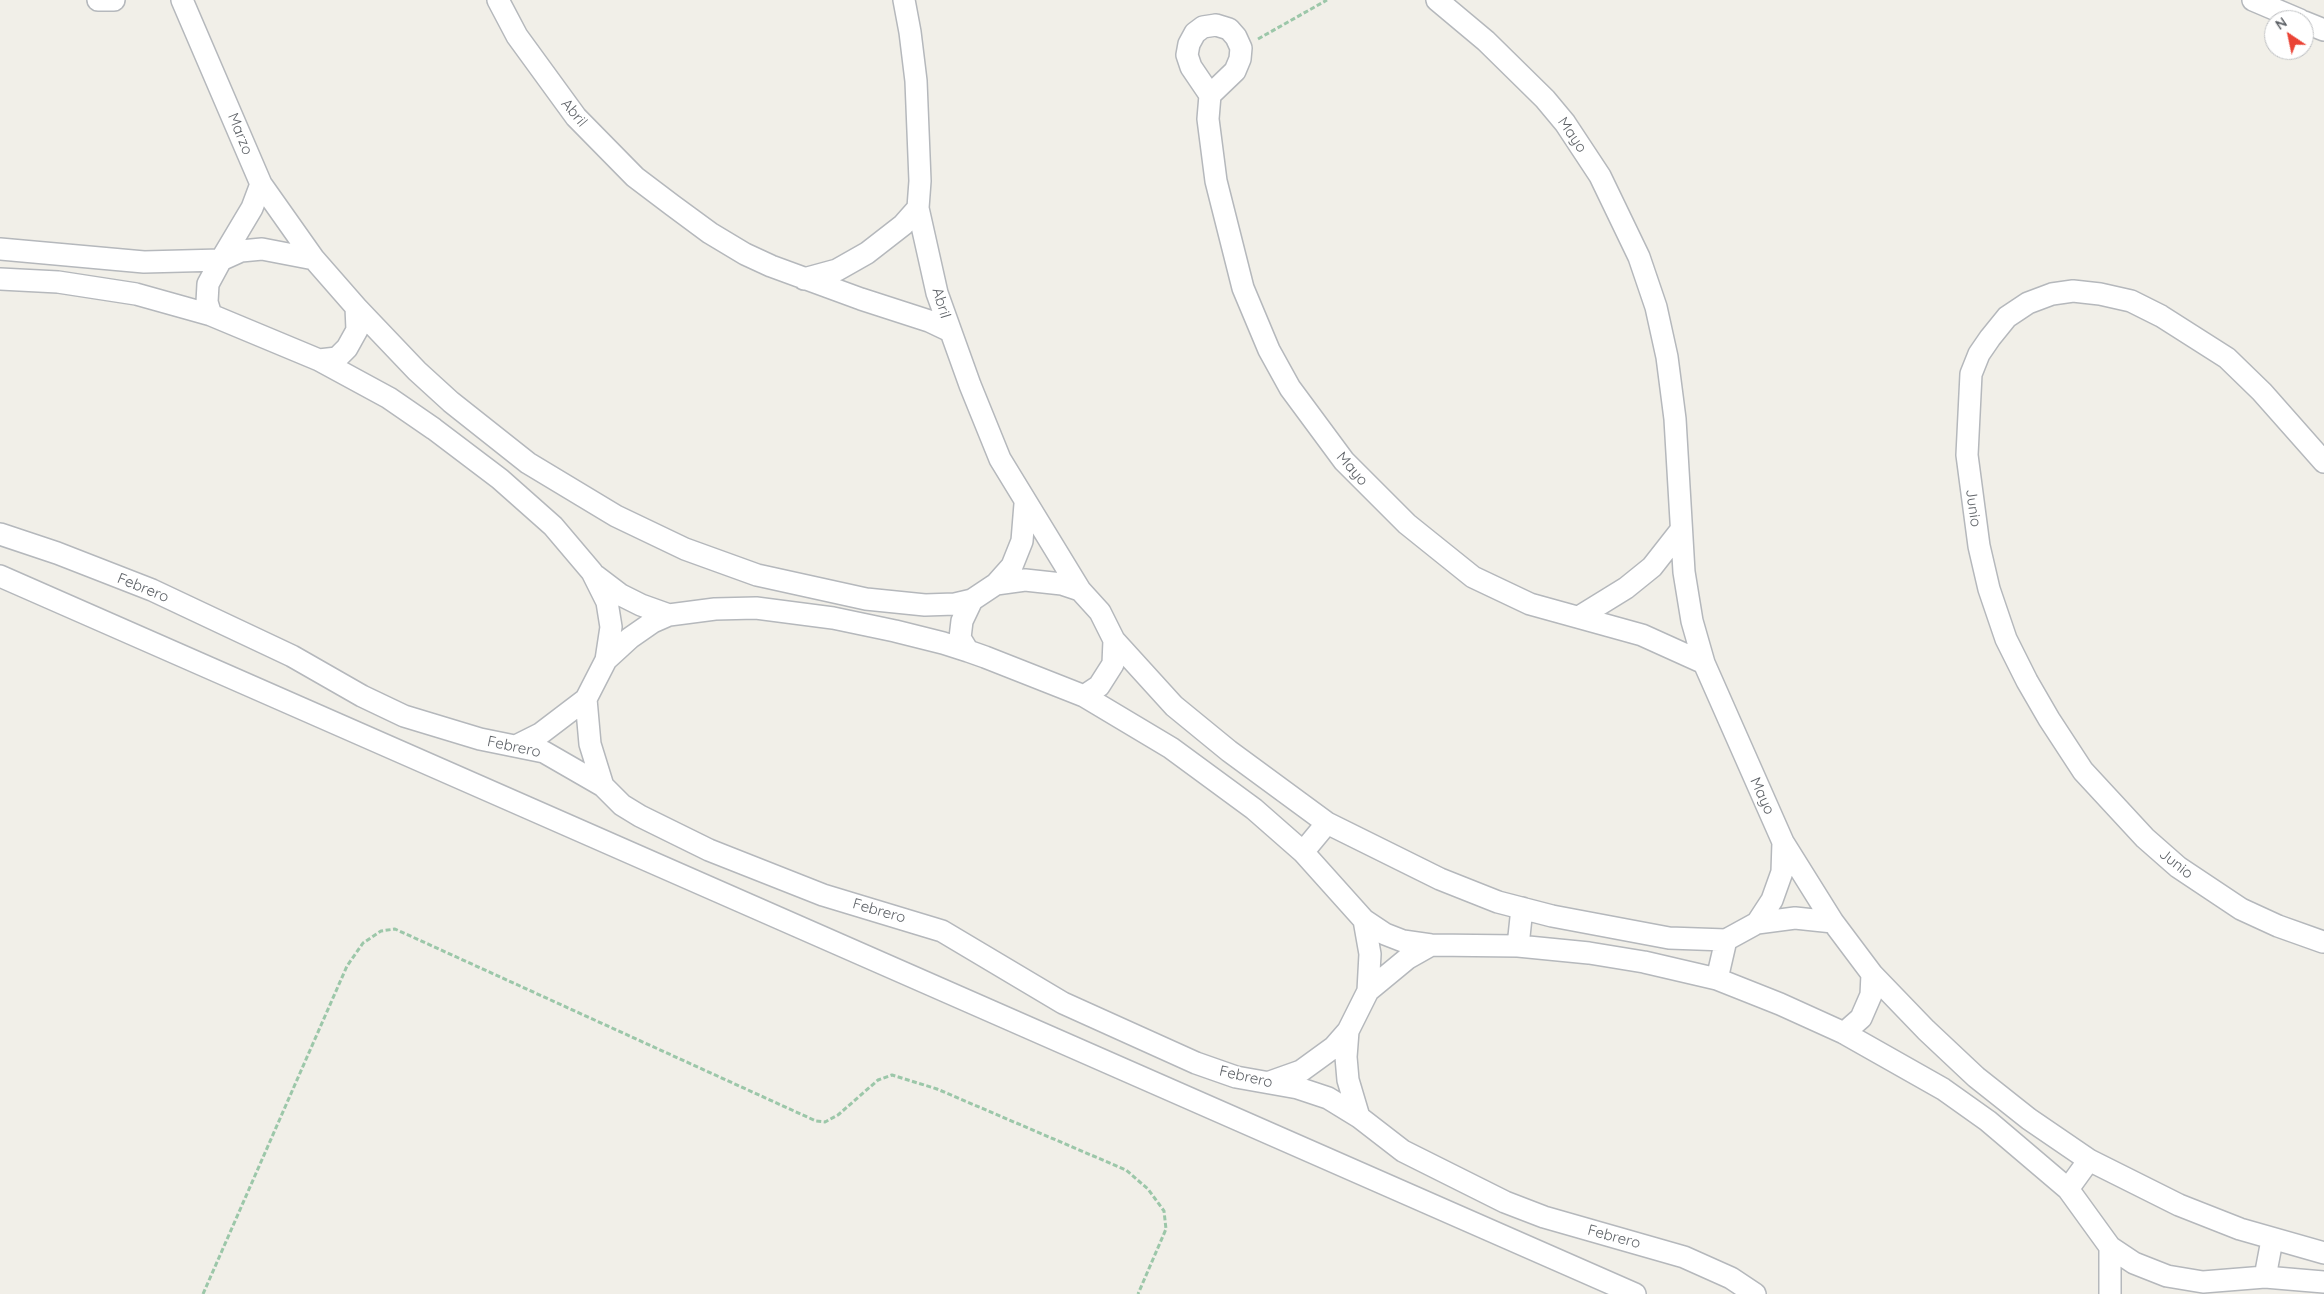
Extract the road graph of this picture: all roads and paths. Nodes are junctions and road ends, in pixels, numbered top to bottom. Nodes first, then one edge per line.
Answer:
1 (98, 0) edge
2 (114, 0) edge
3 (182, 0) edge
4 (498, 0) edge
5 (904, 0) edge
6 (1327, 0) edge
7 (1437, 0) edge
8 (2253, 0) edge
9 (2276, 10) edge
10 (1241, 48) junction
11 (1210, 95) junction
12 (261, 184) junction
13 (918, 208) junction
14 (0, 249) edge
15 (314, 259) junction
16 (221, 260) junction
17 (0, 279) edge
18 (804, 279) junction
19 (356, 306) junction
20 (211, 314) junction
21 (950, 331) junction
22 (319, 360) junction
23 (2324, 462) edge
24 (564, 486) junction
25 (1026, 504) junction
26 (543, 517) junction
27 (1681, 530) junction
28 (0, 534) edge
29 (592, 572) junction
30 (757, 575) junction
31 (0, 576) edge
32 (996, 584) junction
33 (1080, 590) junction
34 (972, 600) junction
35 (756, 608) junction
36 (669, 615) junction
37 (1579, 617) junction
38 (1114, 640) junction
39 (968, 652) junction
40 (606, 660) junction
41 (1704, 663) junction
42 (1084, 696) junction
43 (586, 699) junction
44 (516, 746) junction
45 (603, 786) junction
46 (1327, 823) junction
47 (1783, 842) junction
48 (1303, 852) junction
49 (1522, 908) junction
50 (1364, 920) junction
51 (1833, 922) junction
52 (1757, 923) junction
53 (1726, 940) junction
54 (2324, 942) edge
55 (1431, 945) junction
56 (1518, 946) junction
57 (1872, 974) junction
58 (1717, 979) junction
59 (1368, 991) junction
60 (1348, 1031) junction
61 (1844, 1033) junction
62 (1269, 1082) junction
63 (1359, 1118) junction
64 (2089, 1160) junction
65 (2068, 1189) junction
66 (2272, 1240) junction
67 (2110, 1247) junction
68 (2324, 1253) edge
69 (2265, 1277) junction
70 (2202, 1282) junction
71 (2324, 1282) edge
72 (203, 1294) edge
73 (1138, 1294) edge
74 (1635, 1294) edge
75 (1755, 1294) edge
76 (2110, 1294) edge
77 (2184, 1294) edge

1 - 2 street
3 - 12 street, Marzo
4 - 18 street, Abril
5 - 13 street, Abril
6 - 10 path
7 - 27 street, Mayo
8 - 9 street
10 - 11 street
10 - 11 street
11 - 37 street, Mayo
12 - 15 street, Marzo
12 - 16 street
13 - 18 street
13 - 21 street, Abril
14 - 16 street
15 - 16 street
15 - 19 street, Marzo
16 - 20 street
17 - 20 street
18 - 21 street, Abril
19 - 22 street
19 - 24 street, Marzo
20 - 22 street
21 - 25 street, Abril
22 - 26 street
23 - 54 street, Junio
24 - 26 street
24 - 30 street, Marzo
25 - 32 street
25 - 33 street, Abril
26 - 29 street
27 - 37 street
27 - 41 street, Mayo
28 - 44 street, Febrero
29 - 36 street
29 - 40 street
30 - 34 street, Marzo
30 - 35 street
31 - 74 street
32 - 33 street
32 - 34 street
33 - 38 street
34 - 39 street
35 - 36 street
35 - 39 street
36 - 40 street
37 - 41 street, Mayo
38 - 42 street
38 - 46 street
39 - 42 street
40 - 43 street
41 - 47 street, Mayo
42 - 48 street
43 - 44 street
43 - 45 street
44 - 45 street, Febrero
45 - 62 street, Febrero
46 - 48 street
46 - 49 street
47 - 51 street, Mayo
47 - 52 street
48 - 50 street
49 - 53 street
49 - 56 street
50 - 55 street
50 - 59 street
51 - 52 street
51 - 57 street, Mayo
52 - 53 street
53 - 58 street
55 - 56 street
55 - 59 street
56 - 58 street
57 - 61 street
57 - 64 street, Mayo
58 - 61 street
59 - 60 street
60 - 62 street
60 - 63 street
61 - 65 street
62 - 63 street, Febrero
63 - 75 street, Febrero
64 - 65 street
64 - 66 street, Mayo
65 - 67 street
66 - 68 street, Mayo
66 - 69 street
67 - 70 street
67 - 76 street
69 - 70 street
69 - 71 street
70 - 77 street
72 - 73 path

